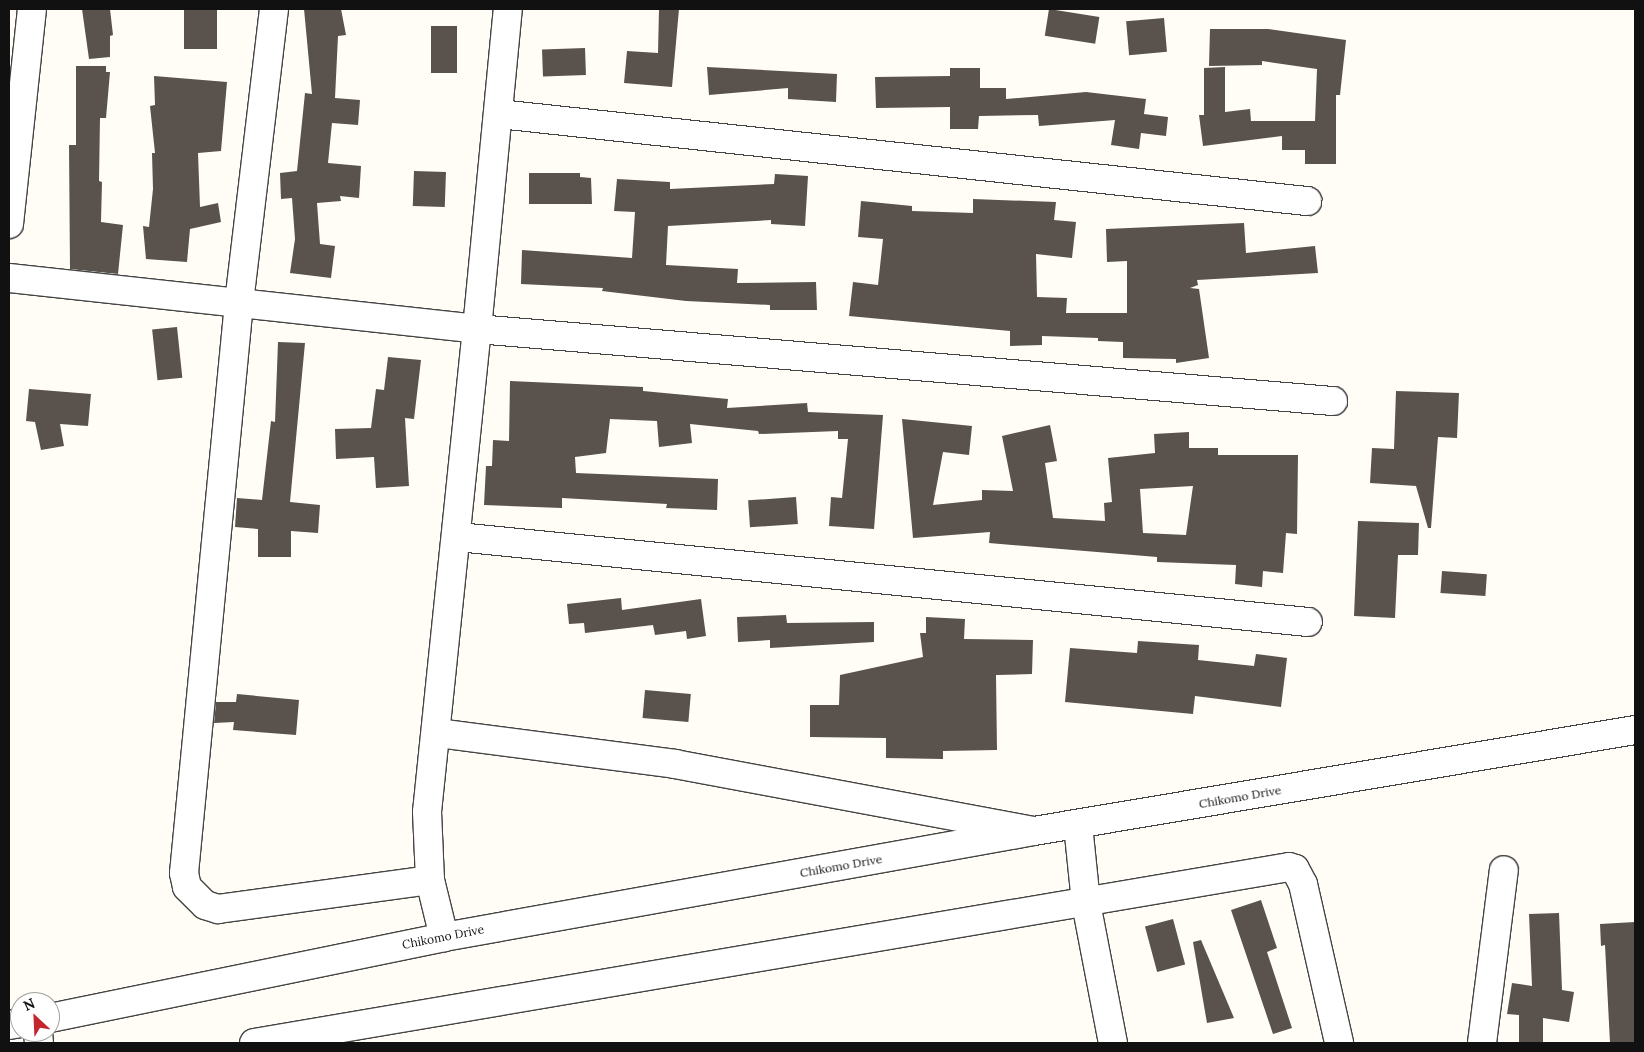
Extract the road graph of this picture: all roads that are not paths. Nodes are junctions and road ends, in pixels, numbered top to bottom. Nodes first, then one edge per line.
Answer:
1 (32, 9) edge
2 (274, 9) edge
3 (508, 9) edge
4 (499, 114) junction
5 (1306, 201) dead end
6 (9, 224) edge
7 (9, 278) edge
8 (240, 303) junction
9 (477, 330) junction
10 (1333, 401) dead end
11 (458, 537) junction
12 (1308, 622) dead end
13 (1635, 730) edge
14 (437, 733) junction
15 (1078, 825) junction
16 (1034, 832) junction
17 (1504, 870) dead end
18 (430, 880) junction
19 (1086, 903) junction
20 (444, 936) junction
21 (60, 1016) edge
22 (254, 1043) edge
23 (1113, 1043) edge
24 (1339, 1043) edge
25 (1482, 1043) edge

1 - 6 street
2 - 8 street
3 - 4 street
4 - 5 street
4 - 9 street
7 - 8 street
8 - 9 street
8 - 18 street
9 - 10 street
9 - 11 street
11 - 12 street
11 - 14 street
13 - 15 street, Chikomo Drive
14 - 16 street
14 - 18 street
15 - 16 street, Chikomo Drive
15 - 19 street
16 - 20 street, Chikomo Drive
17 - 25 street
18 - 20 street
19 - 22 street
19 - 23 street
19 - 24 street
20 - 21 street, Chikomo Drive

